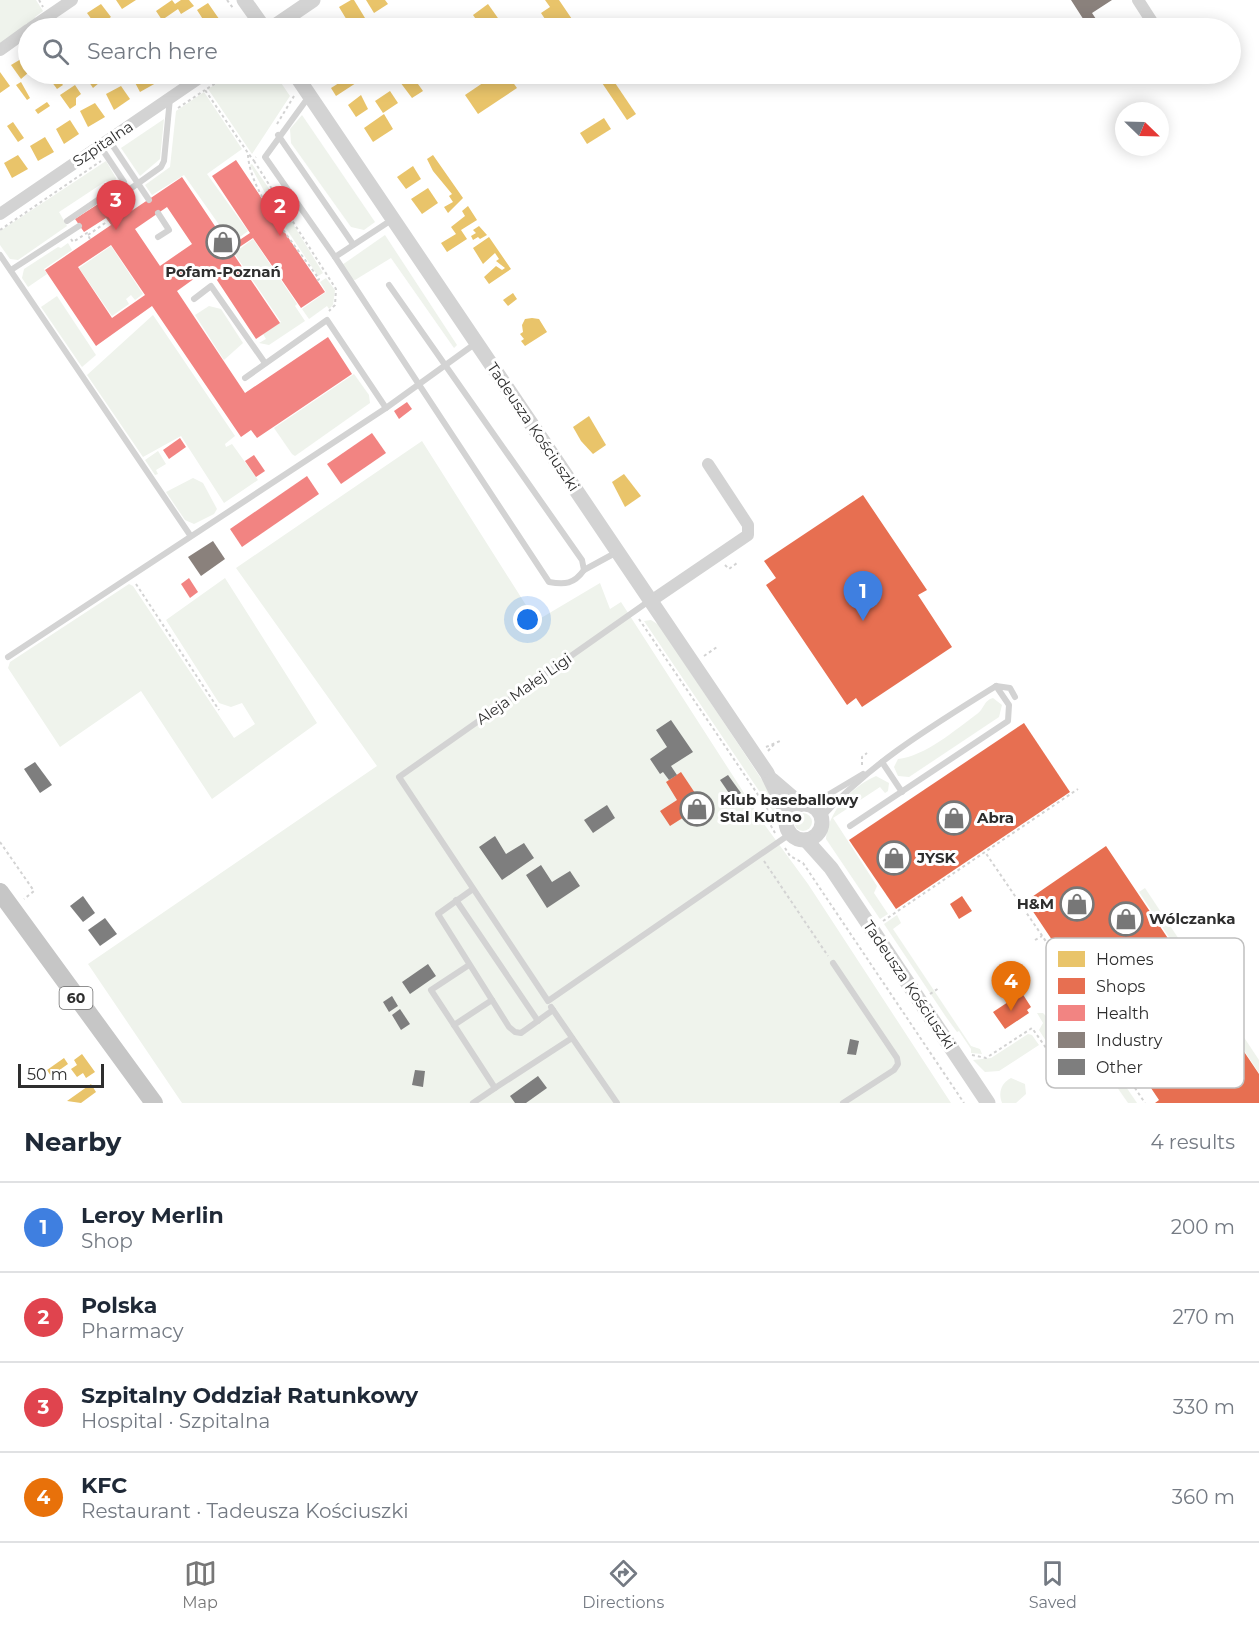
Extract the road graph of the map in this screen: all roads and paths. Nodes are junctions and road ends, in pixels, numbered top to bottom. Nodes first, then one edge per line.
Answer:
1 (72, 0) edge
2 (244, 0) edge
3 (313, 0) edge
4 (1138, 0) edge
5 (46, 18) edge
6 (257, 18) edge
7 (287, 18) edge
8 (1150, 18) edge
9 (18, 37) edge
10 (0, 50) edge
11 (190, 84) edge
12 (214, 84) edge
13 (299, 84) edge
14 (290, 90) dead end
15 (294, 96) junction
16 (170, 98) junction
17 (305, 100) junction
18 (275, 134) junction
19 (105, 143) junction
20 (260, 152) dead end
21 (248, 153) junction
22 (254, 161) junction
23 (116, 200) dead end
24 (149, 200) dead end
25 (118, 210) dead end
26 (158, 213) dead end
27 (0, 214) edge
28 (289, 214) junction
29 (113, 218) dead end
30 (393, 219) junction
31 (67, 221) dead end
32 (108, 222) dead end
33 (278, 222) junction
34 (80, 225) dead end
35 (88, 235) dead end
36 (158, 237) dead end
37 (353, 243) junction
38 (0, 255) edge
39 (335, 257) junction
40 (11, 270) junction
41 (326, 274) junction
42 (389, 285) dead end
43 (194, 299) dead end
44 (328, 311) dead end
45 (477, 343) junction
46 (265, 363) junction
47 (446, 366) junction
48 (245, 378) dead end
49 (420, 384) junction
50 (386, 408) junction
51 (708, 464) dead end
52 (190, 535) junction
53 (617, 552) junction
54 (737, 563) dead end
55 (718, 564) dead end
56 (584, 570) junction
57 (131, 576) junction
58 (651, 601) junction
59 (636, 610) junction
60 (717, 647) dead end
61 (8, 657) dead end
62 (702, 658) dead end
63 (996, 686) junction
64 (1015, 697) dead end
65 (219, 710) dead end
66 (780, 741) dead end
67 (776, 743) junction
68 (764, 749) dead end
69 (768, 750) dead end
70 (867, 753) dead end
71 (882, 762) junction
72 (860, 769) dead end
73 (867, 772) junction
74 (772, 780) junction
75 (1078, 789) dead end
76 (902, 792) junction
77 (806, 804) junction
78 (787, 814) junction
79 (820, 824) junction
80 (850, 826) dead end
81 (785, 837) junction
82 (806, 840) junction
83 (0, 842) edge
84 (985, 852) junction
85 (760, 855) junction
86 (831, 868) junction
87 (473, 889) junction
88 (0, 892) edge
89 (456, 900) junction
90 (12, 908) junction
91 (1026, 913) junction
92 (1020, 917) dead end
93 (880, 922) dead end
94 (1049, 935) dead end
95 (1043, 937) junction
96 (1035, 940) dead end
97 (1046, 941) edge
98 (833, 963) joint
99 (469, 965) junction
100 (492, 1000) junction
101 (548, 1001) junction
102 (922, 1004) junction
103 (553, 1010) junction
104 (905, 1015) junction
105 (537, 1021) junction
106 (454, 1025) junction
107 (572, 1038) junction
108 (1046, 1048) edge
109 (970, 1054) dead end
110 (495, 1088) junction
111 (1135, 1088) edge
112 (154, 1103) edge
113 (473, 1103) edge
114 (616, 1103) edge
115 (843, 1103) edge
116 (963, 1103) edge
117 (988, 1103) edge
118 (1145, 1103) edge

1 - 5 street
2 - 6 street
3 - 7 street
4 - 8 street
9 - 10 street
11 - 16 street, Szpitalna
12 - 21 path
13 - 17 street, Tadeusza Kościuszki
14 - 15 path
15 - 17 path
15 - 18 path
16 - 19 street, Szpitalna
16 - 23 lane
17 - 18 lane
17 - 30 street, Tadeusza Kościuszki
18 - 37 lane
18 - 39 lane
19 - 24 lane
19 - 27 street, Szpitalna
19 - 31 lane
20 - 22 path
21 - 22 path
21 - 33 path
22 - 28 path
25 - 29 path
26 - 36 lane
28 - 33 path
28 - 41 path
30 - 37 lane
30 - 45 street, Tadeusza Kościuszki
32 - 35 path
33 - 41 path
34 - 40 lane
37 - 39 lane
38 - 40 lane
39 - 49 lane
40 - 52 lane
41 - 44 path
42 - 47 lane
43 - 46 lane
45 - 47 lane
45 - 53 street, Tadeusza Kościuszki
46 - 48 lane
46 - 50 lane
47 - 49 lane
47 - 56 lane
49 - 50 lane
49 - 56 lane
50 - 52 lane
51 - 58 street
52 - 57 lane
53 - 56 lane
53 - 58 street, Tadeusza Kościuszki
54 - 55 path
57 - 61 lane
57 - 65 path
58 - 59 lane, Aleja Małej Ligi
58 - 74 street, Tadeusza Kościuszki
59 - 81 path
59 - 87 lane, Aleja Małej Ligi
60 - 62 path
63 - 64 lane
63 - 71 lane
63 - 76 lane
66 - 67 path
67 - 68 path
67 - 69 path
70 - 72 path
71 - 73 lane
71 - 76 lane
73 - 77 lane
73 - 79 lane
74 - 77 street, Tadeusza Kościuszki
74 - 78 street, Tadeusza Kościuszki
75 - 84 path
76 - 80 lane
77 - 78 street
77 - 79 street
78 - 81 street
79 - 82 street
79 - 86 street, Tadeusza Kościuszki
81 - 82 street
81 - 85 lane
81 - 104 path
82 - 86 street, Tadeusza Kościuszki
83 - 90 path
84 - 91 path
84 - 93 path
85 - 98 path
85 - 101 lane
86 - 102 street, Tadeusza Kościuszki
87 - 89 lane
87 - 101 lane
88 - 90 main road, 60
89 - 99 lane
89 - 105 lane
90 - 112 main road, 60
91 - 92 path
91 - 95 path
94 - 95 path
95 - 96 path
95 - 97 path
98 - 115 lane
99 - 100 lane
99 - 106 lane
100 - 105 lane
100 - 106 lane
101 - 103 lane
102 - 104 path
102 - 117 street, Tadeusza Kościuszki
103 - 105 lane
103 - 107 lane
104 - 116 path
106 - 110 lane
107 - 110 lane
107 - 114 lane
108 - 109 path
110 - 113 lane
111 - 118 path

